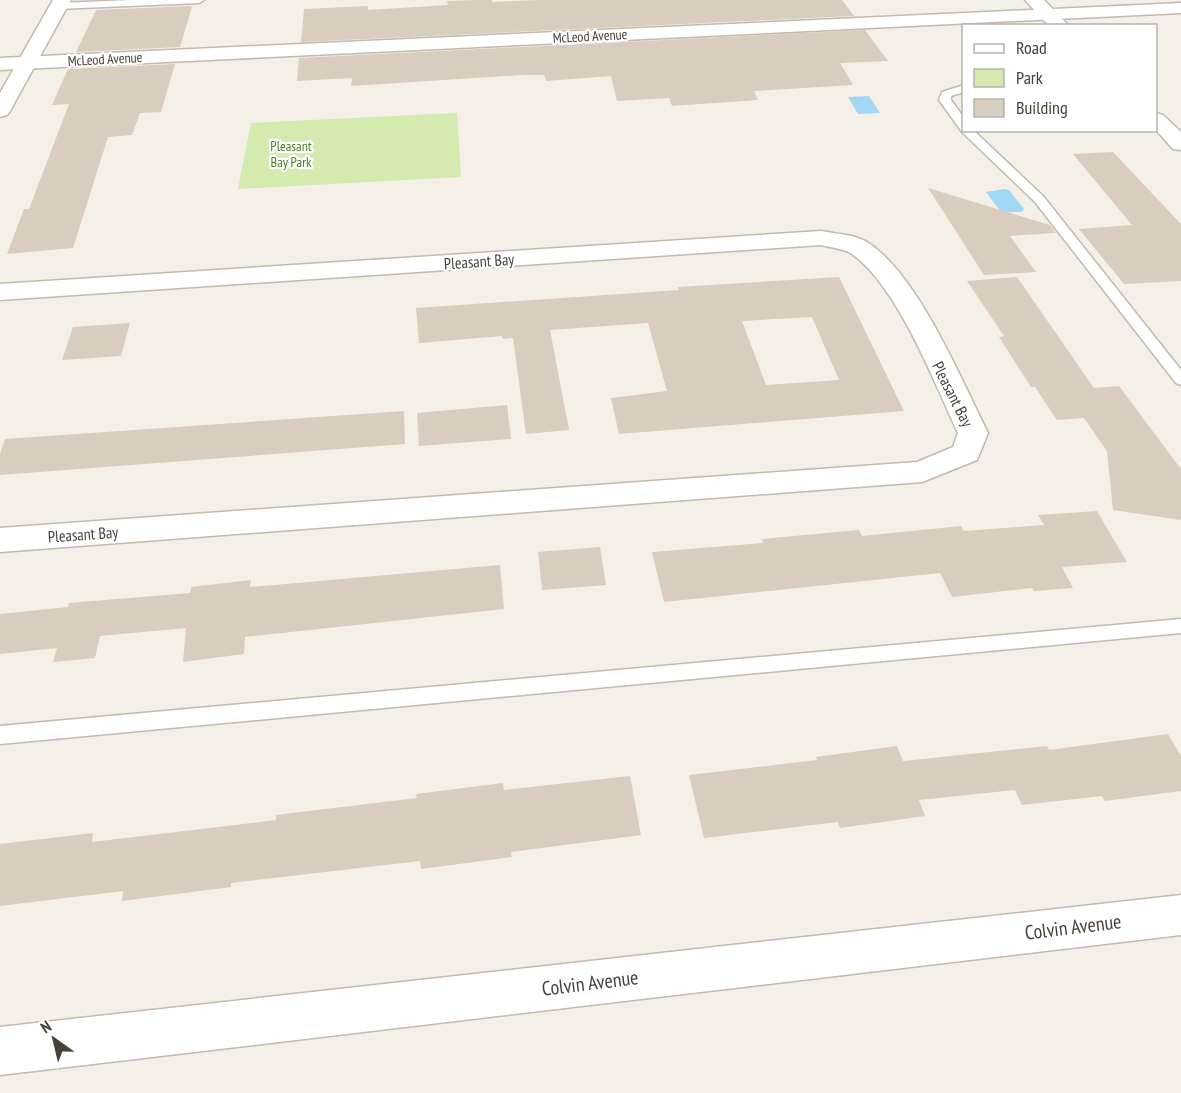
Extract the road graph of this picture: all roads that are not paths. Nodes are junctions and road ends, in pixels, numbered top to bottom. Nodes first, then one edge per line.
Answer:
1 (199, 0) edge
2 (1034, 0) edge
3 (60, 3) edge
4 (1181, 8) edge
5 (1054, 20) edge
6 (28, 62) junction
7 (0, 64) edge
8 (962, 88) edge
9 (0, 111) edge
10 (1157, 121) edge
11 (962, 125) edge
12 (968, 132) edge
13 (1181, 144) edge
14 (0, 292) edge
15 (1181, 381) edge
16 (0, 540) edge
17 (1181, 626) edge
18 (0, 735) edge
19 (1181, 915) edge
20 (0, 1051) edge

1 - 3 lane
2 - 5 street
3 - 6 street
4 - 5 street, McLeod Avenue
5 - 6 street, McLeod Avenue
6 - 7 street, McLeod Avenue
6 - 9 street
8 - 11 lane
10 - 13 street
12 - 15 lane
14 - 16 street, Pleasant Bay
17 - 18 lane
19 - 20 street, Colvin Avenue

